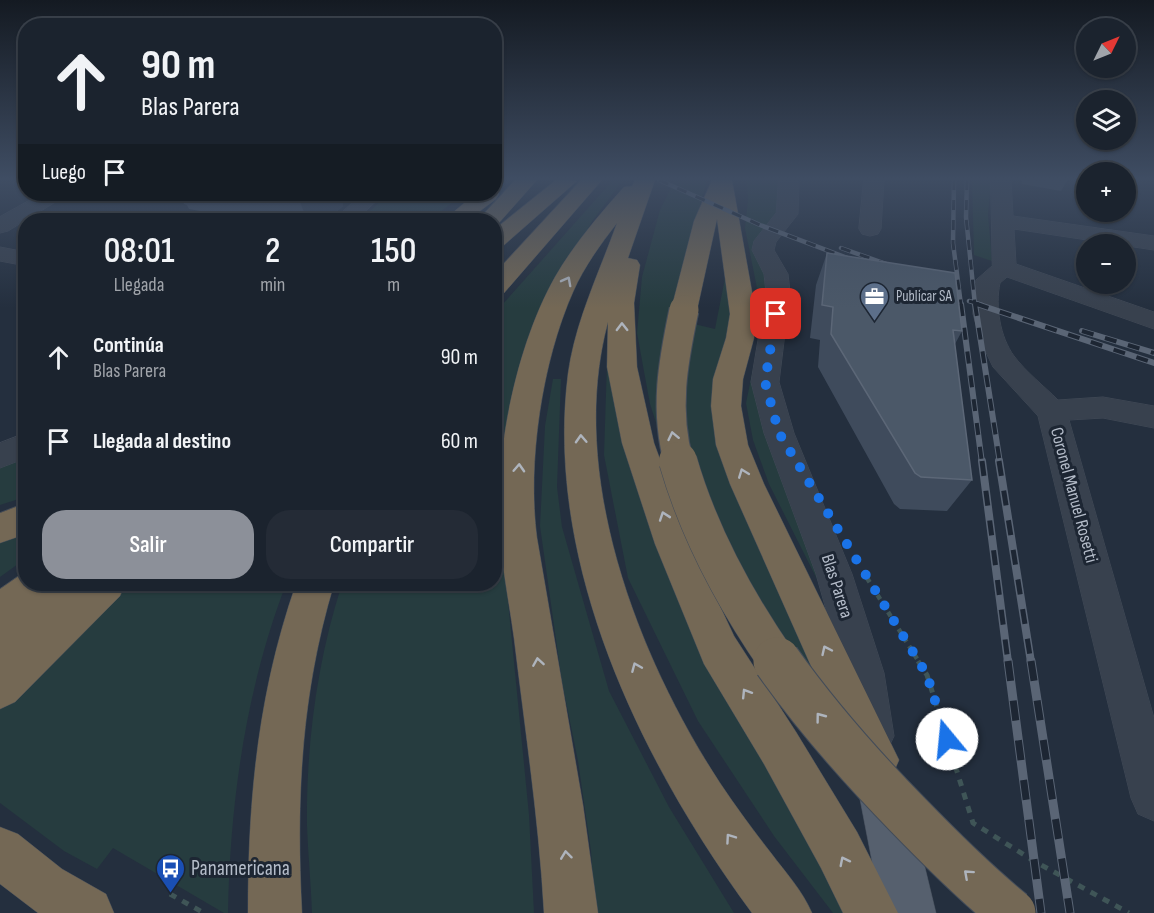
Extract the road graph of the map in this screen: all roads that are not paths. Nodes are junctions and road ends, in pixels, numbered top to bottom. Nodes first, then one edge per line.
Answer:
1 (1004, 222) edge
2 (517, 223) edge
3 (554, 223) edge
4 (604, 223) edge
5 (629, 223) edge
6 (635, 223) edge
7 (705, 223) edge
8 (729, 223) edge
9 (780, 223) edge
10 (871, 223) edge
11 (1008, 223) edge
12 (870, 229) dead end
13 (502, 235) edge
14 (1154, 243) edge
15 (0, 254) edge
16 (18, 257) edge
17 (1004, 268) junction
18 (502, 280) edge
19 (1154, 321) edge
20 (1052, 412) junction
21 (1154, 417) edge
22 (18, 448) edge
23 (0, 456) edge
24 (18, 514) edge
25 (0, 519) edge
26 (18, 521) edge
27 (0, 528) edge
28 (18, 584) edge
29 (27, 591) edge
30 (70, 591) edge
31 (99, 591) edge
32 (313, 591) edge
33 (0, 598) edge
34 (0, 613) edge
35 (0, 649) edge
36 (0, 687) edge
37 (876, 760) junction
38 (1154, 798) edge
39 (0, 852) edge
40 (774, 899) edge
41 (87, 913) edge
42 (275, 913) edge
43 (571, 913) edge
44 (871, 913) edge
45 (909, 913) edge
46 (1012, 913) edge

1 - 17 street
2 - 13 highway
3 - 18 highway
43 -> 4 highway
40 -> 5 highway
44 -> 6 highway
46 -> 7 highway, bridge
37 -> 8 highway
9 - 37 street, Blas Parera
10 - 12 street
11 - 14 street
15 - 16 street
17 - 19 street
17 - 20 street, Coronel Manuel Rosetti
20 - 21 street
20 - 38 street, Coronel Manuel Rosetti
22 - 23 street
24 - 25 highway
26 - 27 highway
28 - 33 highway
29 - 34 highway
30 - 35 highway
31 - 36 highway
32 - 42 highway
37 - 45 main road
39 - 41 highway

